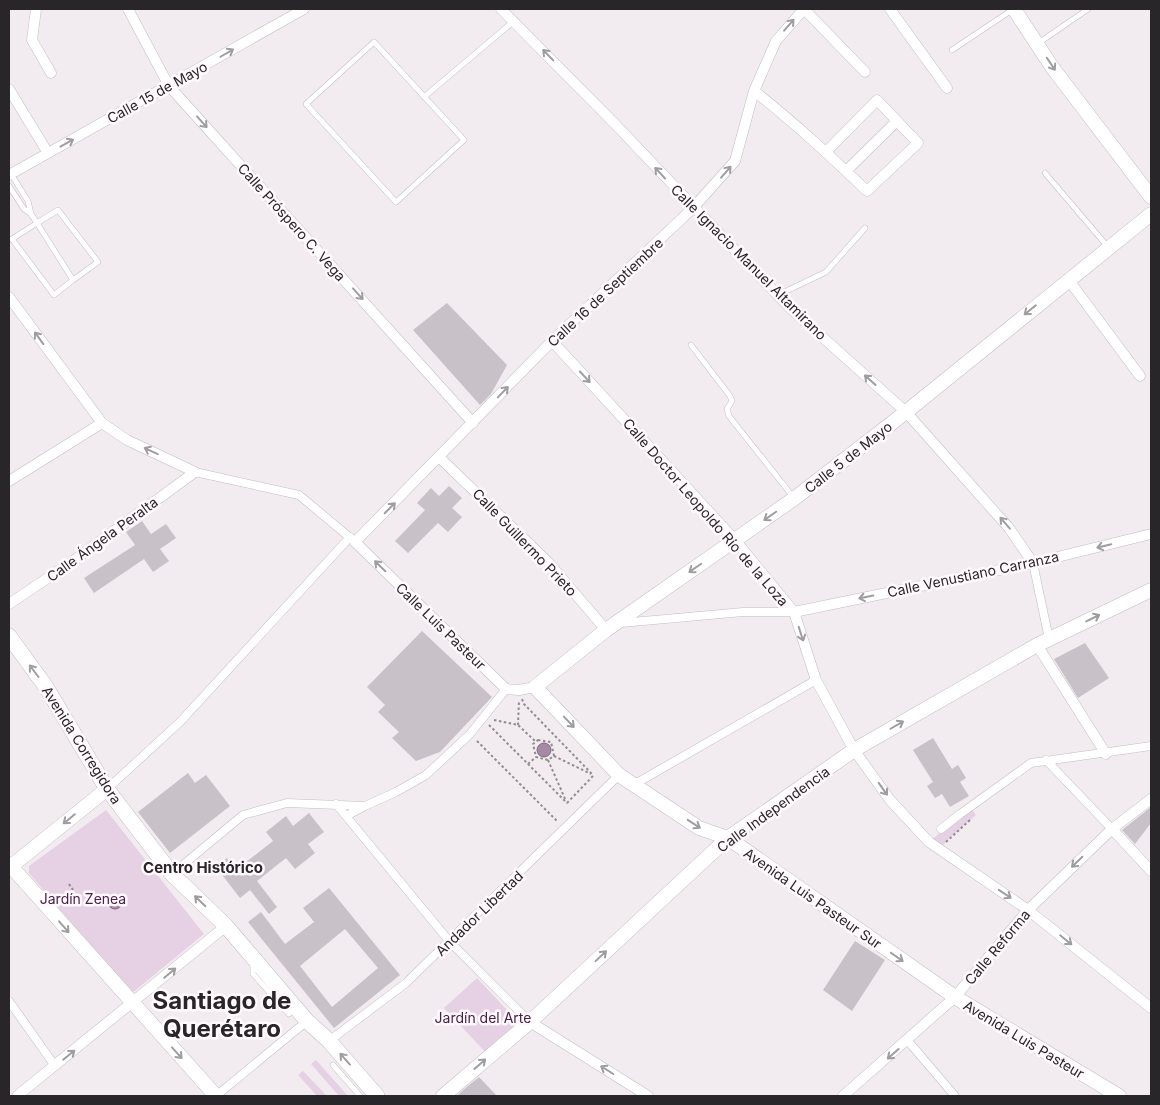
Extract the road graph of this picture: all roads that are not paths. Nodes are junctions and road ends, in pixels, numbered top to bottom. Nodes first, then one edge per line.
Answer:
1 (36, 9) edge
2 (128, 9) edge
3 (304, 9) edge
4 (501, 9) edge
5 (804, 9) edge
6 (890, 9) edge
7 (1014, 9) edge
8 (1088, 9) edge
9 (514, 21) junction
10 (1038, 44) junction
11 (952, 50) dead end
12 (864, 72) dead end
13 (51, 73) dead end
14 (169, 86) junction
15 (947, 88) dead end
16 (9, 89) edge
17 (754, 91) junction
18 (424, 96) junction
19 (897, 121) junction
20 (826, 152) junction
21 (48, 153) junction
22 (846, 171) junction
23 (1045, 173) dead end
24 (10, 174) edge
25 (9, 186) edge
26 (1151, 197) edge
27 (693, 208) junction
28 (31, 214) junction
29 (1151, 214) edge
30 (37, 223) junction
31 (865, 228) dead end
32 (1109, 247) junction
33 (1068, 279) junction
34 (73, 280) junction
35 (777, 295) junction
36 (9, 297) edge
37 (552, 341) junction
38 (691, 346) dead end
39 (1140, 376) dead end
40 (906, 412) junction
41 (102, 423) junction
42 (473, 423) junction
43 (440, 458) junction
44 (195, 472) junction
45 (9, 481) edge
46 (795, 498) junction
47 (1151, 534) edge
48 (353, 540) junction
49 (735, 540) junction
50 (1034, 563) junction
51 (1151, 590) edge
52 (9, 604) edge
53 (794, 612) junction
54 (611, 626) junction
55 (9, 636) edge
56 (1043, 642) junction
57 (816, 680) junction
58 (536, 687) junction
59 (506, 689) junction
60 (1151, 746) edge
61 (854, 750) junction
62 (1106, 754) junction
63 (1046, 760) junction
64 (619, 775) junction
65 (635, 784) junction
66 (107, 789) junction
67 (1151, 799) edge
68 (336, 804) junction
69 (365, 806) junction
70 (346, 816) junction
71 (941, 829) dead end
72 (1112, 829) junction
73 (728, 838) junction
74 (9, 866) edge
75 (1151, 871) edge
76 (172, 874) junction
77 (1028, 910) junction
78 (226, 926) junction
79 (450, 942) junction
80 (252, 957) junction
81 (955, 997) junction
82 (9, 1001) edge
83 (132, 1004) junction
84 (1151, 1008) edge
85 (289, 1014) dead end
86 (307, 1021) junction
87 (530, 1022) junction
88 (329, 1041) junction
89 (908, 1041) junction
90 (334, 1065) dead end
91 (55, 1066) junction
92 (18, 1096) edge
93 (216, 1096) edge
94 (360, 1096) edge
95 (377, 1096) edge
96 (444, 1096) edge
97 (648, 1096) edge
98 (844, 1096) edge
99 (955, 1096) edge
100 (1119, 1096) edge

1 - 13 street
2 - 14 street, Calle Próspero C. Vega
14 -> 3 street, Calle 15 de Mayo
4 - 9 street, Calle Ignacio Manuel Altamirano
5 - 12 street
17 -> 5 street, Calle 16 de Septiembre
6 - 15 street
7 - 10 street
7 - 11 lane
8 - 10 lane
9 - 18 lane
27 -> 9 street, Calle Ignacio Manuel Altamirano
10 -> 26 street
21 -> 14 street, Calle 15 de Mayo
14 -> 42 street, Calle Próspero C. Vega
16 - 21 street
17 - 20 street
27 -> 17 street, Calle 16 de Septiembre
18 - 18 lane
19 - 20 street
19 - 22 street
19 - 22 street
20 - 22 street
21 - 24 street, Calle 15 de Mayo
23 - 32 lane
24 - 28 lane
25 - 28 lane
27 - 35 street, Calle Ignacio Manuel Altamirano
27 - 37 street, Calle 16 de Septiembre
28 - 30 lane
29 - 32 street, Calle 5 de Mayo
30 - 34 lane
30 - 34 lane
30 - 34 lane
31 - 35 lane
32 - 33 street, Calle 5 de Mayo
33 - 39 street
33 -> 40 street, Calle 5 de Mayo
40 -> 35 street, Calle Ignacio Manuel Altamirano
41 -> 36 street
42 -> 37 street, Calle 16 de Septiembre
37 -> 49 street, Calle Doctor Leopoldo Río de la Loza
38 - 46 lane
40 - 46 street, Calle 5 de Mayo
50 -> 40 street, Calle Ignacio Manuel Altamirano
44 -> 41 street
41 - 45 street
42 - 43 street, Calle 16 de Septiembre
48 -> 43 street, Calle 16 de Septiembre
43 - 54 street, Calle Guillermo Prieto
44 - 48 street
44 - 52 street, Calle Ángela Peralta
46 -> 49 street, Calle 5 de Mayo
47 -> 50 street, Calle Venustiano Carranza
59 -> 48 street, Calle Luis Pasteur
48 - 66 street
49 - 53 street, Calle Doctor Leopoldo Río de la Loza
49 -> 54 street, Calle 5 de Mayo
50 -> 53 street, Calle Venustiano Carranza
50 - 56 street
56 -> 51 street, Calle Independencia
53 - 54 street
53 -> 57 street, Calle Doctor Leopoldo Río de la Loza
54 - 58 street, Calle 5 de Mayo
66 -> 55 main road, Avenida Corregidora
61 -> 56 street, Calle Independencia
56 - 62 street
57 - 61 street, Calle Doctor Leopoldo Río de la Loza
57 - 65 street
58 - 59 street
58 -> 64 street, Avenida Luis Pasteur Sur
59 - 69 street
60 - 62 street
61 - 73 street, Calle Independencia
61 -> 77 street, Calle Doctor Leopoldo Río de la Loza
62 - 63 street
63 - 71 street
63 - 72 street
64 - 65 street, Avenida Luis Pasteur Sur
64 - 79 street, Andador Libertad
65 -> 73 street, Avenida Luis Pasteur Sur
66 -> 74 street
66 - 76 main road, Avenida Corregidora
67 - 72 street, Calle Reforma
68 - 69 street
68 - 70 street
68 - 76 street
69 - 70 street
70 - 79 street
72 - 75 street
72 -> 77 street, Calle Reforma
73 -> 81 street, Avenida Luis Pasteur Sur
87 -> 73 street, Calle Independencia
74 -> 83 street
78 -> 76 main road, Avenida Corregidora
77 - 81 street, Calle Reforma
77 -> 84 street, Calle Doctor Leopoldo Río de la Loza
78 - 80 main road, Avenida Corregidora
83 -> 78 street
79 - 87 street
79 - 88 street, Andador Libertad
80 - 85 lane
80 - 86 main road, Avenida Corregidora
81 - 89 street, Calle Reforma
81 - 100 street, Avenida Luis Pasteur
82 - 91 street
91 -> 83 street
83 -> 93 street
86 - 88 main road, Avenida Corregidora
86 - 93 street
96 -> 87 street, Calle Independencia
97 -> 87 street
95 -> 88 main road, Avenida Corregidora
89 -> 98 street, Calle Reforma
89 - 99 street
90 - 94 lane
91 - 92 street

